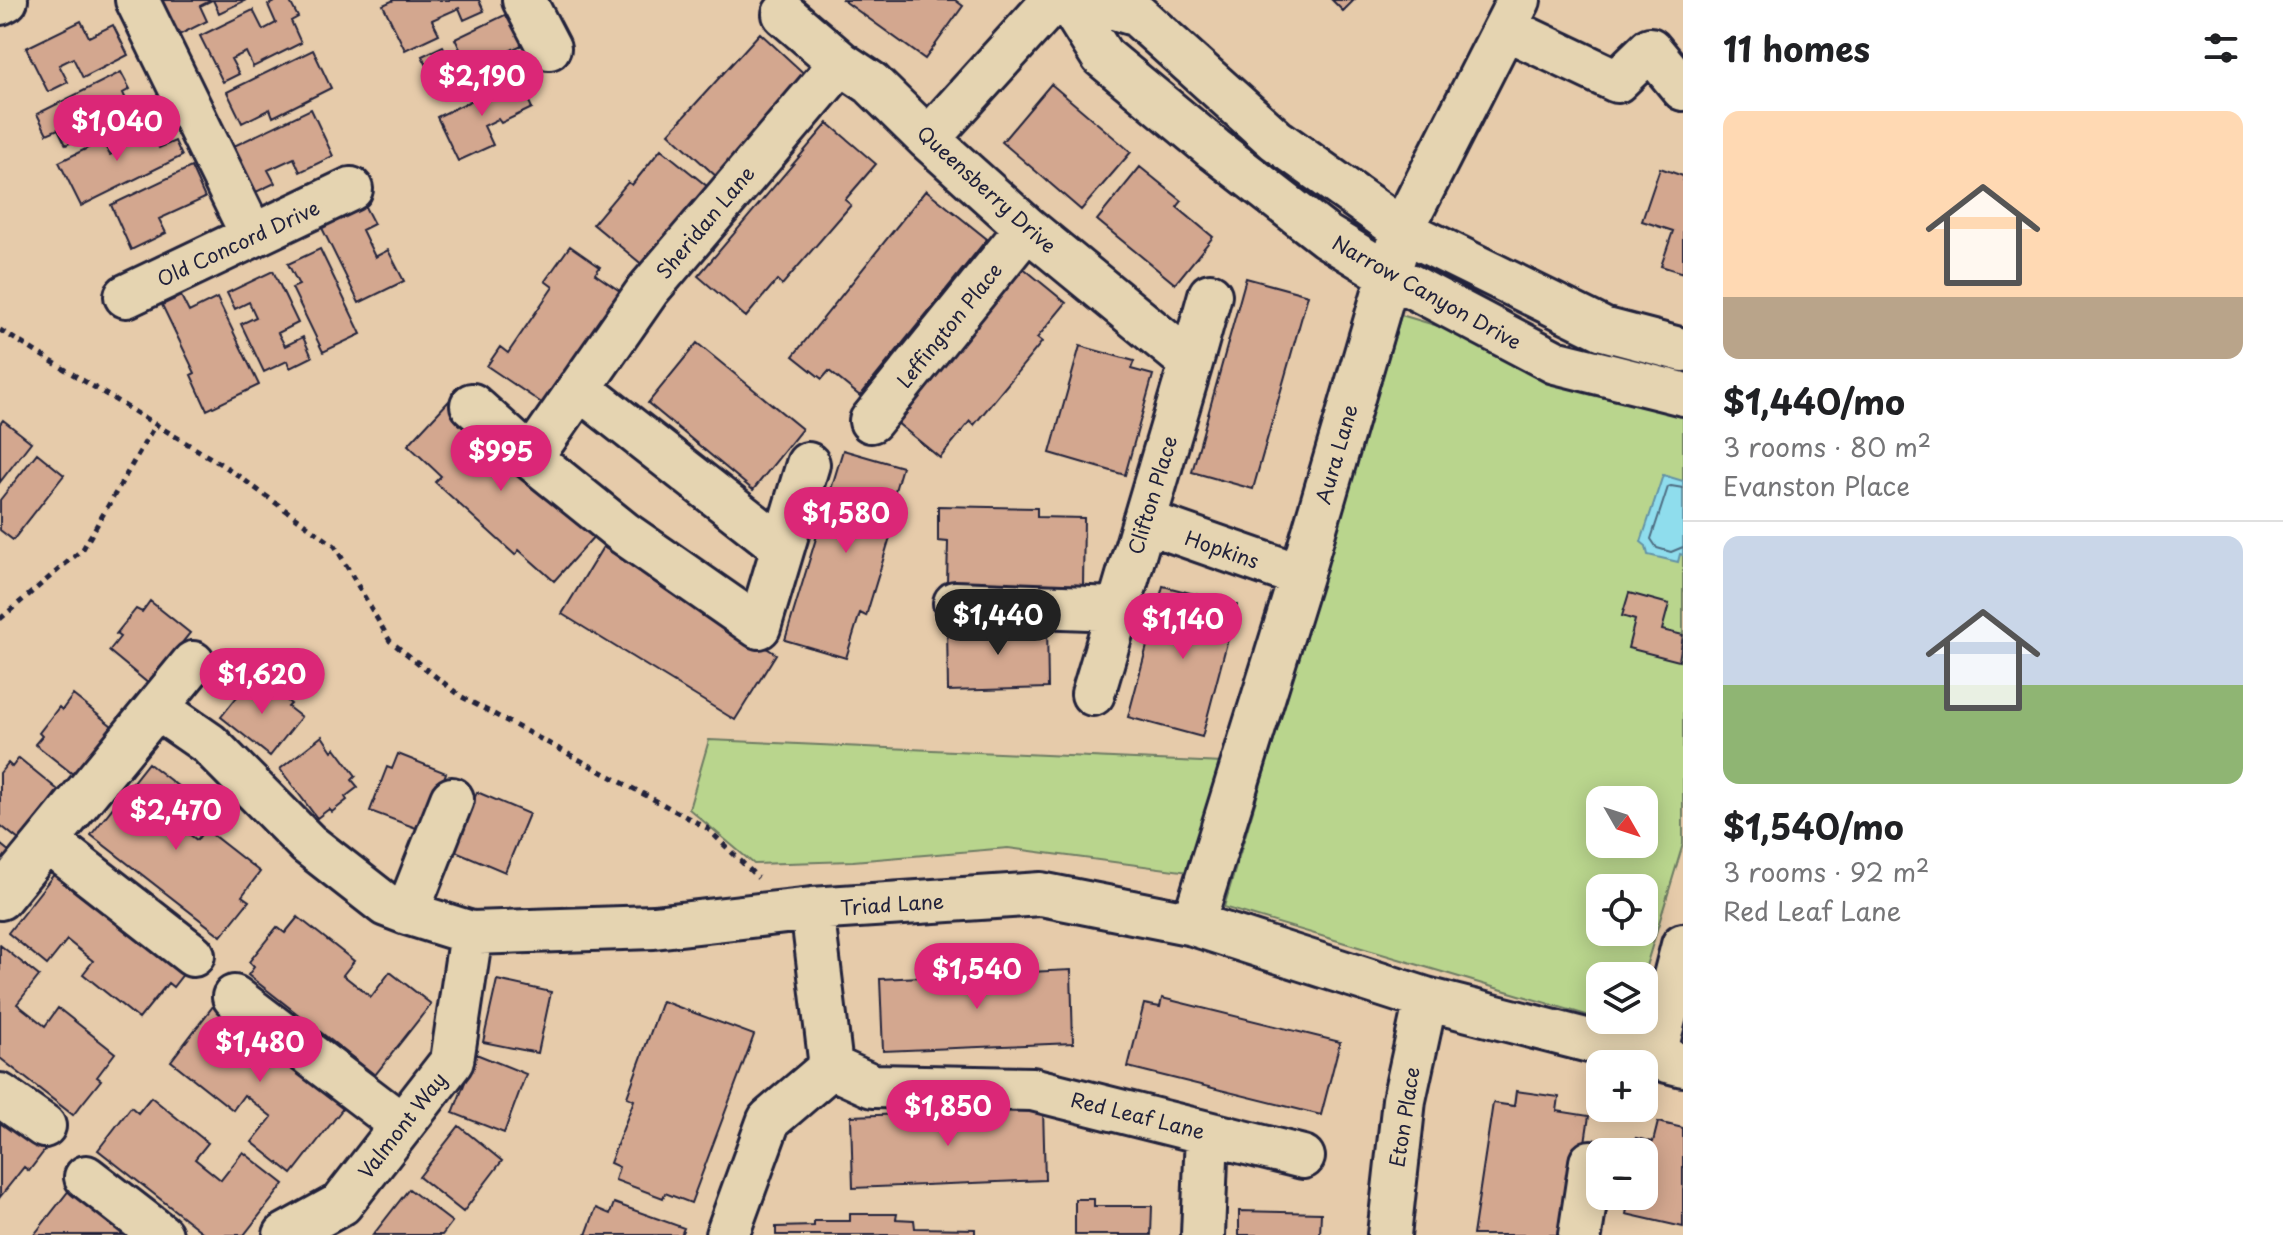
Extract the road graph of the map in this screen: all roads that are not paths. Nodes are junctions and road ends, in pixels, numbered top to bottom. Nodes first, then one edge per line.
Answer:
1 (6, 0) edge
2 (137, 0) edge
3 (524, 0) edge
4 (1054, 0) edge
5 (1067, 0) edge
6 (1088, 0) edge
7 (0, 3) edge
8 (784, 14) dead end
9 (1512, 14) edge
10 (549, 48) dead end
11 (841, 63) junction
12 (1683, 89) edge
13 (928, 139) junction
14 (351, 189) dead end
15 (1027, 228) junction
16 (1402, 230) junction
17 (252, 235) junction
18 (1388, 274) junction
19 (1210, 295) dead end
20 (126, 296) dead end
21 (1683, 350) edge
22 (1191, 363) junction
23 (579, 388) junction
24 (1683, 394) edge
25 (472, 405) dead end
26 (871, 421) dead end
27 (531, 458) junction
28 (808, 464) dead end
29 (1144, 521) junction
30 (782, 547) junction
31 (1301, 576) junction
32 (955, 603) dead end
33 (1118, 609) junction
34 (193, 663) dead end
35 (1093, 694) dead end
36 (157, 708) junction
37 (452, 799) dead end
38 (47, 841) junction
39 (0, 898) edge
40 (802, 910) junction
41 (407, 913) junction
42 (1193, 924) junction
43 (471, 933) junction
44 (1683, 945) edge
45 (193, 955) dead end
46 (234, 997) dead end
47 (1426, 999) junction
48 (1669, 1062) edge
49 (831, 1067) junction
50 (0, 1095) edge
51 (402, 1125) junction
52 (44, 1126) dead end
53 (1207, 1133) junction
54 (1303, 1157) dead end
55 (86, 1177) dead end
56 (1586, 1195) edge
57 (161, 1235) edge
58 (285, 1235) edge
59 (727, 1235) edge
60 (1203, 1235) edge
61 (1389, 1235) edge
62 (1580, 1235) edge

1 - 7 street
2 - 17 street
3 - 10 street
4 - 13 street
5 - 18 street, Narrow Canyon Drive
6 - 16 street
8 - 11 street, Queensberry Drive
9 - 12 street
9 - 16 street, Aura Lane
11 - 13 street, Queensberry Drive
11 - 23 street, Sheridan Lane
13 - 15 street, Queensberry Drive
14 - 17 street, Old Concord Drive
15 - 22 street, Queensberry Drive
15 - 26 street, Leffington Place
16 - 18 street, Aura Lane
16 - 21 street
17 - 20 street, Old Concord Drive
18 - 24 street, Narrow Canyon Drive
18 - 31 street, Aura Lane
19 - 22 street, Clifton Place
22 - 29 street, Clifton Place
23 - 27 street, Sheridan Lane
23 - 30 street
25 - 27 street
27 - 30 street
28 - 30 street
29 - 31 street, Hopkins
29 - 33 street, Clifton Place
31 - 42 street, Aura Lane
32 - 33 street
33 - 35 street, Clifton Place
34 - 36 street
36 - 38 street
36 - 41 street, Triad Lane
37 - 41 street
38 - 39 street
38 - 45 street
40 - 42 street, Triad Lane
40 - 43 street, Triad Lane
40 - 49 street
41 - 43 street, Triad Lane
42 - 47 street, Triad Lane
43 - 51 street, Valmont Way
44 - 48 street
46 - 51 street
47 - 48 street, Triad Lane
47 - 61 street, Eton Place
49 - 53 street, Red Leaf Lane
49 - 59 street
50 - 52 street
51 - 58 street, Valmont Way
53 - 54 street, Red Leaf Lane
53 - 60 street
55 - 57 street
56 - 62 street

